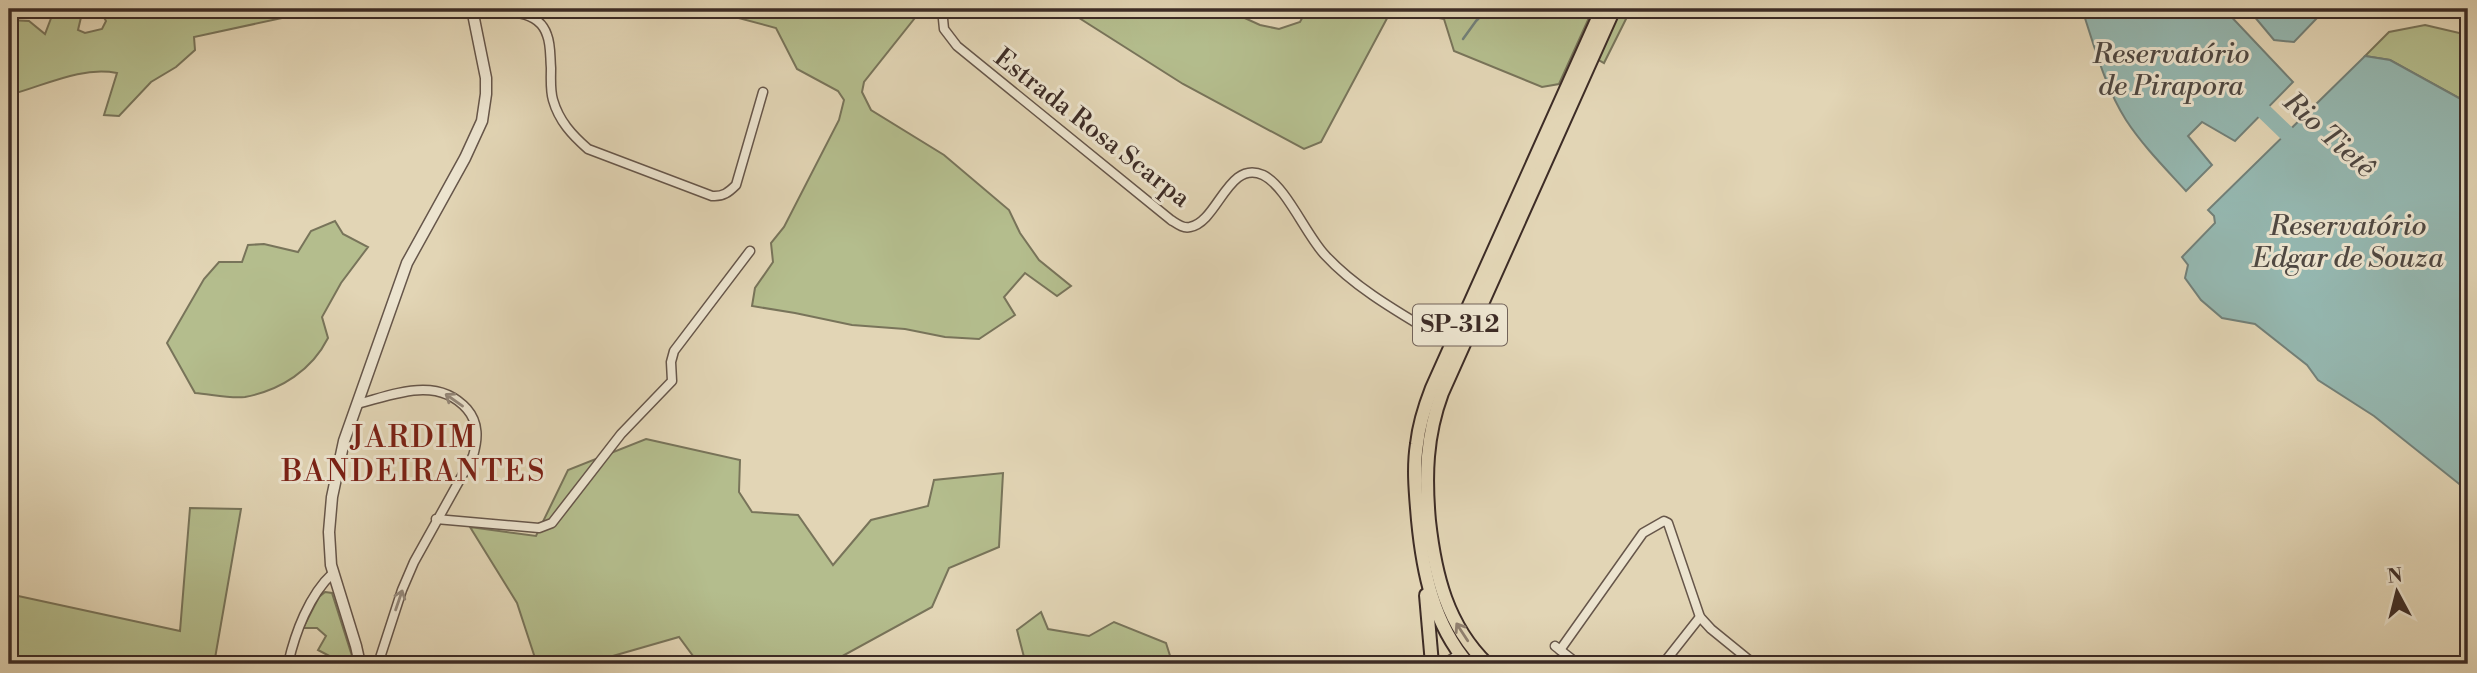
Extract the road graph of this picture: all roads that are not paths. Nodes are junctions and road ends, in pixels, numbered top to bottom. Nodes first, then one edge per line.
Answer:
1 (942, 9) edge
2 (1602, 9) edge
3 (1614, 9) edge
4 (473, 11) edge
5 (763, 92) dead end
6 (750, 251) dead end
7 (1451, 344) junction
8 (362, 390) junction
9 (383, 397) junction
10 (357, 404) junction
11 (436, 519) junction
12 (333, 573) junction
13 (1425, 573) junction
14 (1700, 617) junction
15 (1464, 660) edge
16 (288, 664) edge
17 (360, 664) edge
18 (378, 664) edge
19 (1432, 664) edge
20 (1446, 664) edge
21 (1484, 664) edge
22 (1578, 664) edge
23 (1663, 664) edge
24 (1754, 664) edge

1 - 7 street, Estrada Rosa Scarpa
2 - 7 main road, SP-312
21 -> 3 main road, SP-312
4 - 5 street
4 - 8 street
6 - 11 street
7 - 13 main road, SP-312
8 - 9 street
8 - 10 street
9 - 10 street
11 -> 9 street
10 - 12 street
18 -> 11 street
12 - 16 street
12 - 17 street
13 - 15 main road, SP-312
13 - 19 main road
14 - 22 street
14 - 23 street
14 - 24 street
15 - 20 street
15 - 21 main road

